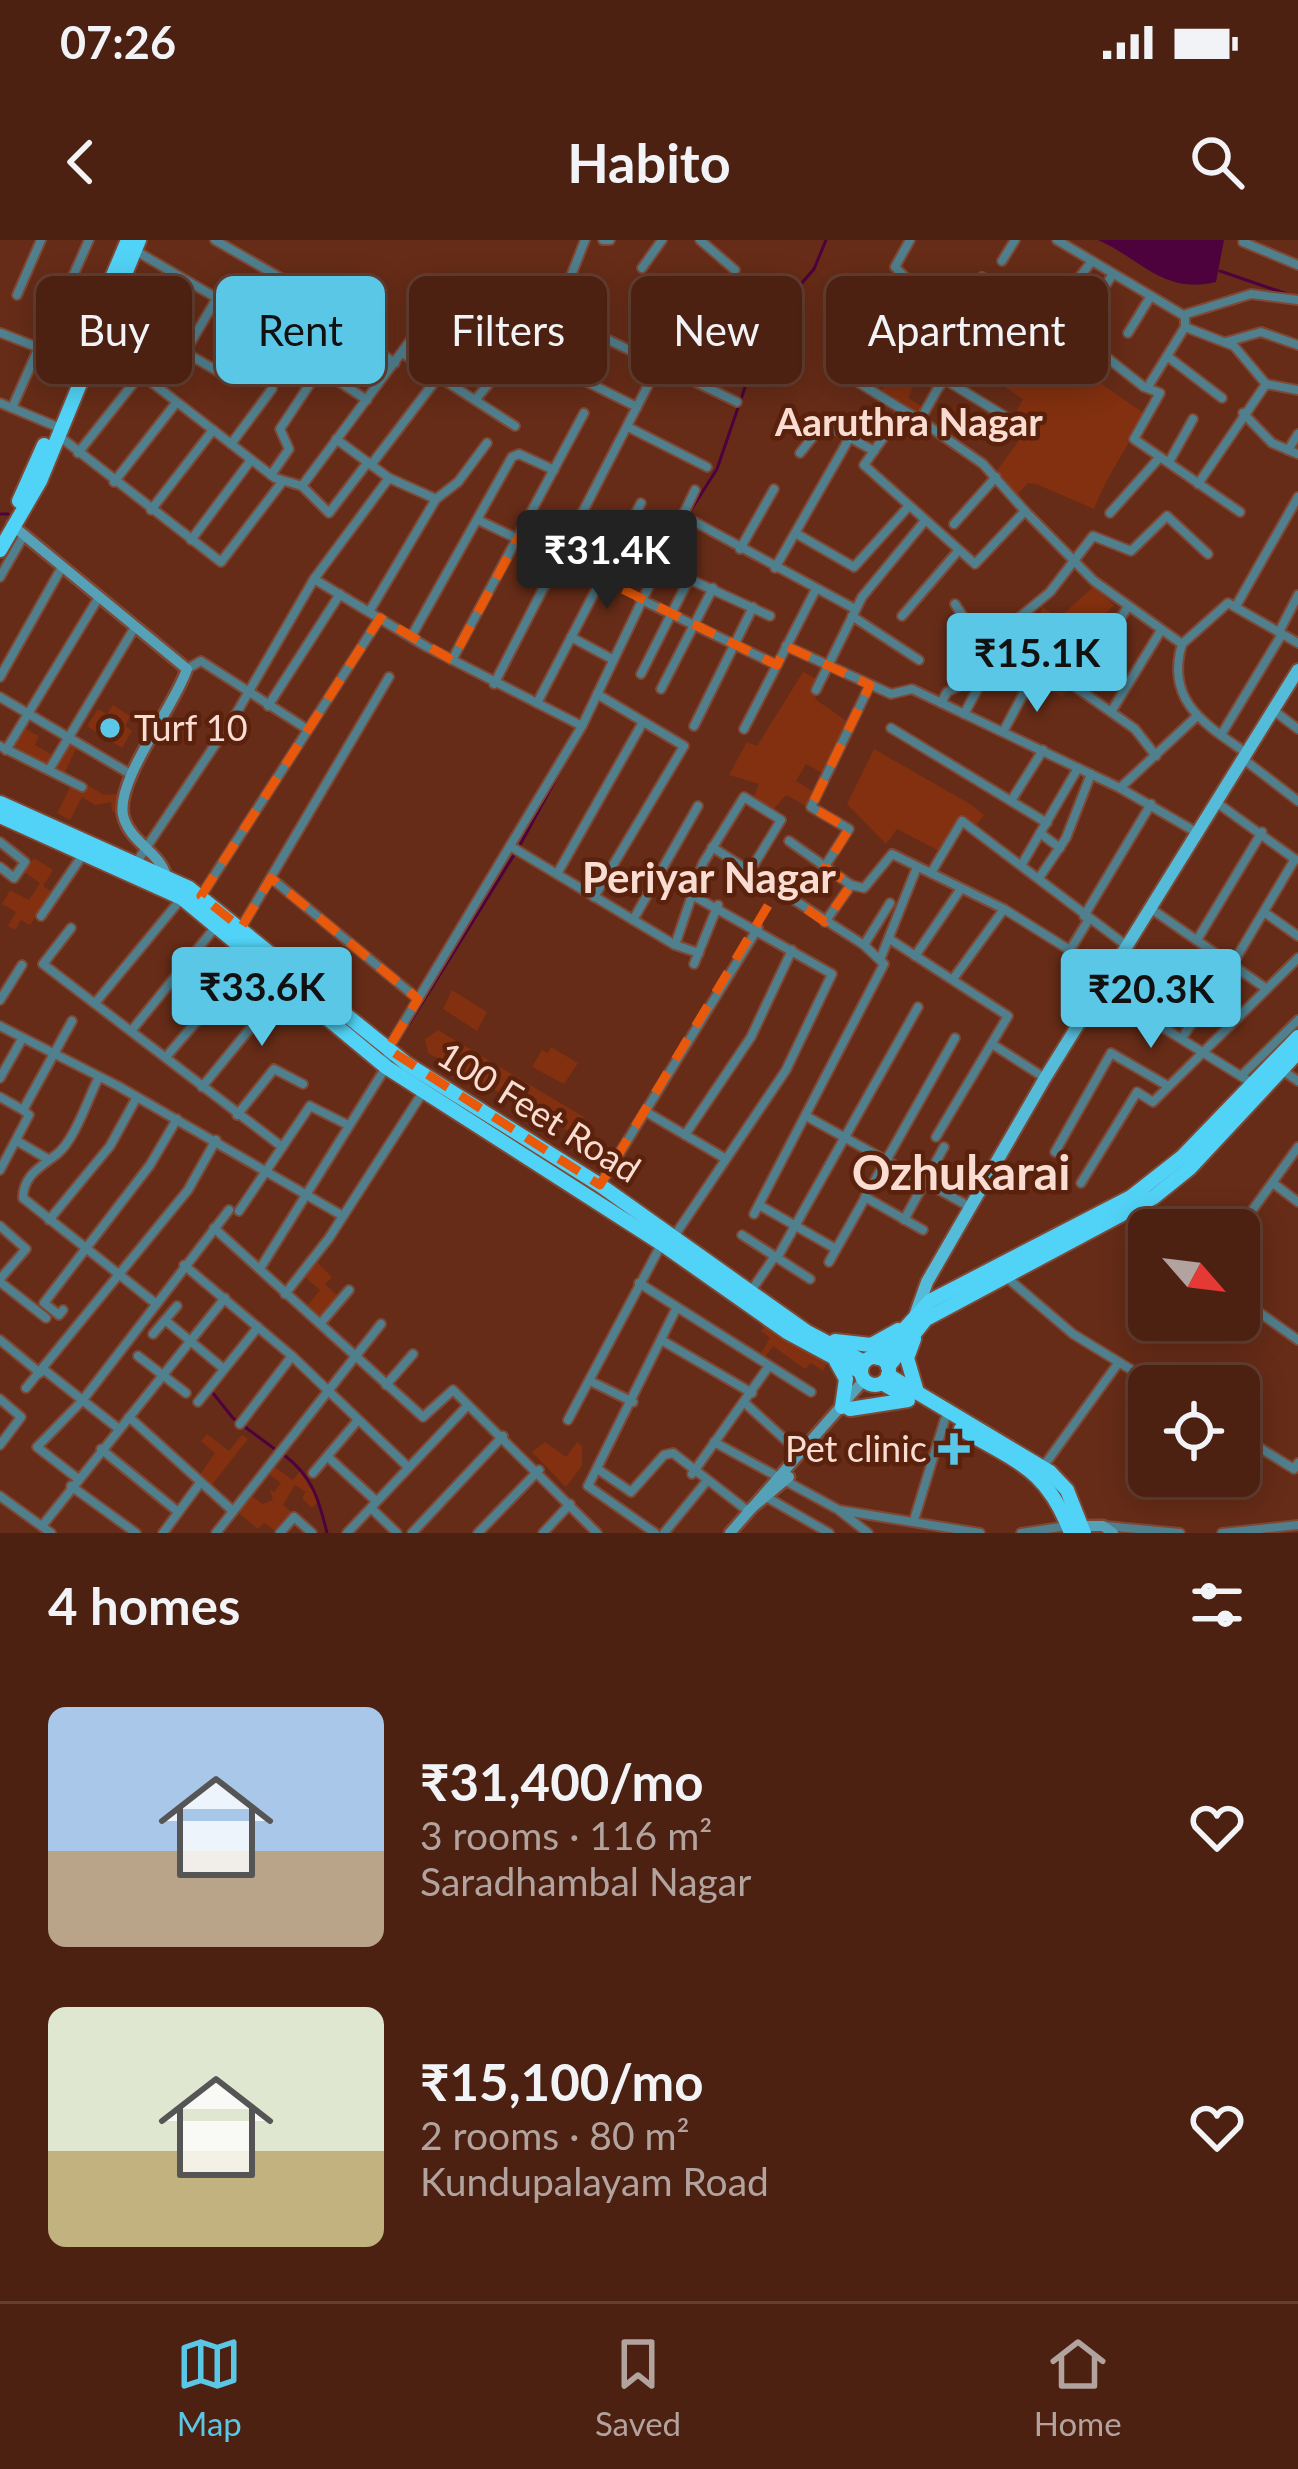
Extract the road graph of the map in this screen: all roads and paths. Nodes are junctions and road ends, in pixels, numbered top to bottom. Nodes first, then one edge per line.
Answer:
1 (41, 240) edge
2 (89, 240) edge
3 (214, 240) edge
4 (585, 240) edge
5 (662, 240) edge
6 (910, 240) edge
7 (1015, 240) edge
8 (1057, 240) edge
9 (706, 242) edge
10 (1243, 242) edge
11 (134, 243) edge
12 (1002, 261) dead end
13 (1092, 261) junction
14 (1298, 265) edge
15 (642, 268) dead end
16 (735, 270) dead end
17 (1113, 274) junction
18 (73, 276) edge
19 (118, 276) edge
20 (121, 276) edge
21 (276, 276) edge
22 (905, 276) edge
23 (1081, 276) edge
24 (1108, 282) edge
25 (17, 296) dead end
26 (216, 297) edge
27 (1149, 298) junction
28 (216, 300) edge
29 (1298, 300) edge
30 (1185, 315) junction
31 (1185, 327) junction
32 (1, 333) edge
33 (1128, 333) dead end
34 (192, 340) edge
35 (1225, 342) junction
36 (409, 343) edge
37 (1298, 345) edge
38 (36, 346) edge
39 (631, 350) edge
40 (402, 353) junction
41 (36, 354) edge
42 (1167, 356) junction
43 (385, 357) edge
44 (409, 357) edge
45 (1108, 358) edge
46 (395, 363) junction
47 (70, 384) edge
48 (76, 384) edge
49 (133, 384) edge
50 (152, 384) edge
51 (311, 384) edge
52 (342, 384) edge
53 (433, 384) edge
54 (451, 384) edge
55 (489, 384) edge
56 (592, 384) edge
57 (649, 384) edge
58 (700, 384) edge
59 (861, 384) edge
60 (941, 384) edge
61 (946, 384) edge
62 (1266, 384) junction
63 (1149, 385) junction
64 (272, 389) dead end
65 (1298, 390) edge
66 (1222, 398) dead end
67 (367, 400) junction
68 (475, 400) junction
69 (177, 402) junction
70 (737, 402) dead end
71 (0, 403) edge
72 (637, 407) junction
73 (12, 408) junction
74 (903, 410) junction
75 (584, 413) dead end
76 (1243, 413) junction
77 (1006, 417) dead end
78 (1193, 419) dead end
79 (920, 420) junction
80 (514, 426) dead end
81 (628, 427) junction
82 (57, 429) junction
83 (213, 430) junction
84 (1298, 434) edge
85 (850, 437) junction
86 (336, 439) junction
87 (487, 443) dead end
88 (231, 444) junction
89 (874, 451) junction
90 (1293, 452) edge
91 (78, 453) junction
92 (800, 453) dead end
93 (252, 459) junction
94 (1164, 459) junction
95 (369, 464) junction
96 (707, 467) dead end
97 (554, 470) junction
98 (271, 475) junction
99 (996, 476) junction
100 (389, 478) junction
101 (1194, 481) junction
102 (114, 482) junction
103 (282, 482) junction
104 (302, 485) junction
105 (775, 489) dead end
106 (695, 490) dead end
107 (1298, 497) edge
108 (436, 500) junction
109 (641, 503) dead end
110 (908, 507) junction
111 (151, 509) junction
112 (1025, 511) junction
113 (1240, 512) dead end
114 (1110, 513) dead end
115 (682, 515) junction
116 (478, 520) junction
117 (923, 523) junction
118 (954, 524) dead end
119 (12, 526) edge
120 (796, 533) junction
121 (0, 538) edge
122 (518, 538) junction
123 (191, 540) junction
124 (740, 549) junction
125 (0, 550) edge
126 (958, 551) junction
127 (1208, 554) dead end
128 (559, 558) junction
129 (1075, 563) junction
130 (657, 566) junction
131 (62, 567) junction
132 (775, 568) junction
133 (0, 577) edge
134 (600, 578) junction
135 (314, 579) junction
136 (686, 582) junction
137 (713, 588) junction
138 (816, 589) junction
139 (340, 594) junction
140 (1298, 595) edge
141 (100, 596) junction
142 (640, 599) junction
143 (955, 604) dead end
144 (1236, 606) junction
145 (753, 607) junction
146 (1127, 608) junction
147 (369, 612) junction
148 (854, 613) junction
149 (670, 614) junction
150 (770, 616) dead end
151 (902, 616) dead end
152 (380, 619) junction
153 (136, 626) junction
154 (693, 626) junction
155 (1160, 632) junction
156 (1280, 633) junction
157 (411, 637) junction
158 (571, 637) junction
159 (1298, 643) edge
160 (1182, 644) junction
161 (735, 645) junction
162 (786, 646) junction
163 (975, 647) junction
164 (612, 659) junction
165 (452, 660) junction
166 (919, 660) dead end
167 (777, 665) junction
168 (829, 667) junction
169 (187, 669) junction
170 (1298, 670) edge
171 (641, 674) dead end
172 (0, 677) edge
173 (389, 677) dead end
174 (984, 677) dead end
175 (1032, 678) dead end
176 (494, 684) junction
177 (870, 685) junction
178 (661, 689) dead end
179 (248, 690) junction
180 (816, 690) dead end
181 (597, 694) junction
182 (0, 697) edge
183 (537, 703) junction
184 (941, 703) junction
185 (268, 706) junction
186 (1273, 710) junction
187 (1111, 712) junction
188 (27, 714) junction
189 (964, 714) junction
190 (1195, 718) junction
191 (643, 722) junction
192 (694, 725) dead end
193 (582, 726) junction
194 (891, 728) dead end
195 (307, 729) junction
196 (744, 729) dead end
197 (1298, 729) edge
198 (1003, 732) junction
199 (1221, 735) junction
200 (68, 737) junction
201 (3, 748) edge
202 (1043, 750) junction
203 (1243, 755) junction
204 (1156, 757) junction
205 (1078, 768) junction
206 (50, 770) junction
207 (1090, 774) junction
208 (133, 776) junction
209 (82, 787) dead end
210 (1120, 788) junction
211 (1011, 801) junction
212 (1298, 801) edge
213 (1215, 802) junction
214 (1151, 804) junction
215 (698, 806) dead end
216 (1, 816) edge
217 (1046, 823) junction
218 (1196, 832) junction
219 (1262, 832) junction
220 (1040, 833) junction
221 (789, 841) dead end
222 (0, 842) edge
223 (510, 846) junction
224 (712, 847) junction
225 (1060, 848) junction
226 (85, 852) junction
227 (140, 856) junction
228 (1297, 860) edge
229 (1022, 863) junction
230 (825, 866) junction
231 (917, 867) junction
232 (0, 868) edge
233 (750, 871) junction
234 (931, 873) junction
235 (557, 874) junction
236 (271, 878) junction
237 (1039, 878) junction
238 (850, 885) junction
239 (960, 890) junction
240 (692, 895) junction
241 (201, 896) junction
242 (594, 897) junction
243 (182, 898) junction
244 (890, 904) dead end
245 (718, 905) junction
246 (1150, 908) junction
247 (1004, 909) junction
248 (1264, 912) junction
249 (41, 916) dead end
250 (1087, 917) junction
251 (633, 920) junction
252 (825, 922) junction
253 (218, 924) junction
254 (71, 928) dead end
255 (241, 928) junction
256 (758, 928) junction
257 (1298, 936) edge
258 (891, 940) junction
259 (1197, 940) junction
260 (675, 945) junction
261 (864, 945) junction
262 (1126, 946) junction
263 (792, 950) junction
264 (1070, 950) junction
265 (699, 953) junction
266 (254, 954) junction
267 (915, 956) junction
268 (1298, 958) edge
269 (1185, 959) dead end
270 (882, 961) junction
271 (694, 964) dead end
272 (22, 965) dead end
273 (1232, 965) junction
274 (1110, 974) junction
275 (953, 980) junction
276 (289, 983) junction
277 (1264, 987) junction
278 (1101, 989) junction
279 (1211, 994) dead end
280 (418, 999) junction
281 (0, 1000) edge
282 (97, 1002) junction
283 (918, 1007) dead end
284 (1150, 1018) junction
285 (1298, 1019) edge
286 (72, 1021) dead end
287 (0, 1026) edge
288 (131, 1030) junction
289 (1182, 1037) junction
290 (1298, 1037) edge
291 (956, 1038) dead end
292 (22, 1039) junction
293 (992, 1044) junction
294 (388, 1048) junction
295 (1202, 1050) junction
296 (1298, 1052) edge
297 (54, 1055) junction
298 (166, 1057) junction
299 (1277, 1066) junction
300 (386, 1067) junction
301 (99, 1077) junction
302 (0, 1078) edge
303 (1045, 1078) junction
304 (1246, 1080) junction
305 (1298, 1081) edge
306 (303, 1084) dead end
307 (1168, 1086) junction
308 (202, 1087) junction
309 (424, 1091) junction
310 (0, 1097) edge
311 (137, 1097) junction
312 (23, 1110) junction
313 (648, 1113) junction
314 (237, 1114) junction
315 (806, 1116) junction
316 (177, 1119) junction
317 (348, 1125) junction
318 (685, 1135) junction
319 (936, 1137) dead end
320 (845, 1138) junction
321 (16, 1141) junction
322 (216, 1141) junction
323 (281, 1146) junction
324 (944, 1147) dead end
325 (1298, 1148) edge
326 (1055, 1152) dead end
327 (46, 1158) junction
328 (726, 1159) junction
329 (886, 1161) junction
330 (267, 1169) junction
331 (0, 1170) edge
332 (924, 1183) junction
333 (1081, 1183) dead end
334 (1273, 1183) junction
335 (601, 1185) junction
336 (308, 1192) junction
337 (866, 1197) junction
338 (1298, 1202) edge
339 (1254, 1209) edge
340 (970, 1212) junction
341 (344, 1216) junction
342 (50, 1220) junction
343 (904, 1220) junction
344 (0, 1226) edge
345 (796, 1227) junction
346 (214, 1228) junction
347 (923, 1230) dead end
348 (742, 1234) dead end
349 (669, 1240) junction
350 (86, 1248) junction
351 (836, 1250) junction
352 (776, 1257) junction
353 (829, 1262) dead end
354 (184, 1265) junction
355 (261, 1268) junction
356 (122, 1274) junction
357 (1005, 1276) junction
358 (809, 1279) dead end
359 (0, 1280) edge
360 (639, 1283) junction
361 (349, 1290) dead end
362 (751, 1291) junction
363 (285, 1294) junction
364 (225, 1298) junction
365 (155, 1303) junction
366 (177, 1306) dead end
367 (677, 1307) junction
368 (63, 1310) dead end
369 (1260, 1313) edge
370 (46, 1318) dead end
371 (165, 1320) junction
372 (916, 1321) junction
373 (320, 1324) junction
374 (381, 1324) dead end
375 (258, 1327) junction
376 (807, 1332) junction
377 (153, 1334) dead end
378 (0, 1340) edge
379 (189, 1340) junction
380 (1298, 1340) edge
381 (662, 1341) junction
382 (352, 1354) junction
383 (413, 1354) dead end
384 (292, 1355) junction
385 (138, 1356) dead end
386 (833, 1358) junction
387 (1119, 1362) junction
388 (769, 1366) junction
389 (1128, 1368) edge
390 (224, 1370) junction
391 (41, 1371) junction
392 (874, 1373) junction
393 (163, 1375) junction
394 (590, 1381) junction
395 (386, 1385) junction
396 (26, 1388) dead end
397 (327, 1390) junction
398 (811, 1392) dead end
399 (186, 1393) dead end
400 (752, 1393) junction
401 (915, 1396) junction
402 (0, 1399) edge
403 (82, 1401) junction
404 (198, 1402) dead end
405 (633, 1402) junction
406 (746, 1404) junction
407 (468, 1405) junction
408 (846, 1408) junction
409 (128, 1417) junction
410 (945, 1419) junction
411 (358, 1420) junction
412 (568, 1420) dead end
413 (240, 1424) dead end
414 (119, 1429) junction
415 (503, 1436) junction
416 (714, 1442) junction
417 (0, 1444) edge
418 (1260, 1448) edge
419 (101, 1449) junction
420 (801, 1454) junction
421 (328, 1456) junction
422 (1298, 1463) edge
423 (407, 1466) junction
424 (1043, 1467) junction
425 (539, 1470) junction
426 (599, 1470) junction
427 (313, 1473) dead end
428 (692, 1474) junction
429 (74, 1482) junction
430 (779, 1482) junction
431 (200, 1483) junction
432 (706, 1483) junction
433 (0, 1496) edge
434 (768, 1498) junction
435 (570, 1504) junction
436 (374, 1505) junction
437 (232, 1510) junction
438 (839, 1510) junction
439 (177, 1511) junction
440 (748, 1511) junction
441 (914, 1520) junction
442 (1298, 1526) edge
443 (1076, 1529) edge
444 (1108, 1529) edge
445 (45, 1530) edge
446 (591, 1530) edge
447 (136, 1533) edge
448 (163, 1533) edge
449 (216, 1533) edge
450 (280, 1533) edge
451 (312, 1533) edge
452 (347, 1533) edge
453 (397, 1533) edge
454 (412, 1533) edge
455 (478, 1533) edge
456 (543, 1533) edge
457 (660, 1533) edge
458 (730, 1533) edge
459 (829, 1533) edge
460 (868, 1533) edge
461 (980, 1533) edge
462 (1021, 1533) edge
463 (1180, 1533) edge
464 (1222, 1533) edge

1 - 25 street
2 - 18 street
3 - 21 street
4 - 39 street
5 - 15 street
6 - 22 street
7 - 12 street
8 - 13 street
9 - 16 street
10 - 14 street
11 - 19 highway
11 - 20 highway
11 - 26 street
13 - 17 street
13 - 23 street
17 - 24 street
17 - 27 street
27 - 30 street
27 - 33 street
28 - 34 street
29 - 30 street
30 - 31 street
31 - 35 street
31 - 42 street
32 - 38 street
35 - 37 street
35 - 62 street
36 - 40 street
40 - 44 street
40 - 46 street
41 - 73 street
42 - 63 street
42 - 66 street
43 - 46 street
45 - 63 street
46 - 67 street
47 - 82 highway
48 - 82 highway
49 - 91 street
50 - 69 street
51 - 98 street
52 - 67 street
53 - 95 street
54 - 68 street
55 - 68 street
56 - 72 street
57 - 72 street
58 - 70 street
59 - 74 street
60 - 79 street
61 - 77 street
62 - 65 street
62 - 76 street
63 - 94 street
64 - 88 street
67 - 86 street
68 - 80 street
69 - 83 street
69 - 102 street
71 - 73 street
72 - 81 street
73 - 82 street
74 - 79 street
74 - 89 street
75 - 97 street
76 - 90 street
76 - 101 street
78 - 94 street
79 - 99 street
81 - 96 street
81 - 128 street
82 - 91 street
82 - 119 highway
83 - 88 street
83 - 111 street
84 - 90 street
85 - 89 street
85 - 92 street
85 - 120 street
86 - 95 street
86 - 104 street
87 - 108 street
88 - 93 street
89 - 110 street
91 - 102 street
93 - 98 street
93 - 123 street
94 - 101 street
94 - 114 street
95 - 100 street
95 - 104 street
97 - 116 street
97 - 122 street
98 - 103 street
99 - 112 street
99 - 118 street
100 - 108 street
100 - 135 street
101 - 113 street
102 - 111 street
103 - 104 street
103 - 123 street
105 - 124 street
106 - 115 street
107 - 144 street
108 - 147 street
109 - 134 street
110 - 117 street
110 - 120 street
111 - 123 street
112 - 126 street
112 - 129 street
115 - 124 street
115 - 130 street
116 - 122 street
116 - 157 street
117 - 126 street
117 - 148 street
119 - 121 highway
119 - 125 highway
119 - 131 street
119 - 133 street
120 - 132 street
122 - 128 street
122 - 165 street
124 - 132 street
126 - 151 street
127 - 129 street
128 - 134 street
128 - 176 street
129 - 146 street
129 - 163 street
130 - 136 street
130 - 142 street
131 - 141 street
131 - 172 street
132 - 138 street
134 - 158 street
135 - 139 street
135 - 179 street
136 - 137 street
136 - 149 street
137 - 145 street
137 - 154 street
138 - 148 street
138 - 162 street
139 - 147 street
139 - 185 street
140 - 156 street
141 - 153 street
141 - 188 street
142 - 149 street
142 - 164 street
143 - 163 street
144 - 156 street
144 - 160 street
145 - 150 street
145 - 161 street
146 - 155 street
146 - 187 street
147 - 152 street
148 - 166 street
148 - 168 street
149 - 154 street
149 - 171 street
152 - 157 street
152 - 195 street
153 - 169 street
153 - 200 street
154 - 161 street
154 - 178 street
155 - 160 street
155 - 187 street
156 - 159 street
156 - 199 street
157 - 165 street
158 - 164 street
158 - 183 street
160 - 190 street
161 - 167 street
161 - 192 street
162 - 167 street
162 - 168 street
163 - 184 street
164 - 181 street
165 - 176 street
167 - 196 street
168 - 177 street
168 - 180 street
169 - 179 street
169 - 208 street
170 - 186 main road
173 - 236 street
174 - 189 street
175 - 198 street
176 - 183 street
177 - 184 street
177 - 230 street
179 - 185 street
179 - 227 street
181 - 191 street
181 - 193 street
182 - 188 street
183 - 193 street
184 - 189 street
185 - 195 street
186 - 197 street
186 - 203 main road
187 - 204 street
188 - 200 street
188 - 201 street
189 - 198 street
190 - 199 street
190 - 204 street
191 - 235 street
191 - 242 street
193 - 223 street
194 - 211 street
195 - 241 street
198 - 202 street
199 - 203 street
200 - 206 street
200 - 208 street
201 - 206 street
202 - 205 street
202 - 211 street
203 - 212 street
203 - 213 main road
204 - 210 street
205 - 207 street
205 - 217 street
206 - 209 street
207 - 210 street
207 - 225 street
208 - 227 street
210 - 214 street
211 - 217 street
213 - 218 main road
213 - 219 street
214 - 218 street
214 - 250 street
215 - 251 street
216 - 226 highway, 100 Feet Road
216 - 227 highway, 100 Feet Road
217 - 220 street
218 - 246 main road
219 - 228 street
219 - 259 street
220 - 225 street
220 - 229 street
221 - 230 street
222 - 232 street
223 - 235 street
223 - 280 street
224 - 233 street
224 - 233 street
224 - 240 street
225 - 237 street
226 - 243 highway, 100 Feet Road
226 - 249 street
227 - 241 highway, 100 Feet Road
228 - 248 street
229 - 234 street
229 - 237 street
230 - 238 street
231 - 234 street
231 - 238 street
231 - 258 street
233 - 252 street
234 - 239 street
235 - 242 street
236 - 255 street
236 - 280 street
237 - 250 street
238 - 252 street
239 - 247 street
239 - 267 street
240 - 245 street
240 - 260 street
241 - 255 highway, 100 Feet Road
242 - 251 street
243 - 253 highway, 100 Feet Road
243 - 282 street
244 - 261 street
245 - 256 street
245 - 265 street
246 - 259 street
246 - 262 main road
247 - 264 street
247 - 275 street
248 - 257 street
248 - 273 street
250 - 262 street
250 - 264 street
251 - 260 street
252 - 261 street
253 - 266 highway, 100 Feet Road
253 - 288 street
254 - 282 street
255 - 294 highway, 100 Feet Road
256 - 263 street
256 - 313 street
258 - 267 street
258 - 270 street
259 - 273 street
260 - 265 street
261 - 270 street
262 - 274 main road
263 - 318 street
263 - 328 street
264 - 274 street
265 - 271 street
266 - 276 highway, 100 Feet Road
266 - 298 street
267 - 275 street
268 - 277 street
269 - 284 street
270 - 315 street
272 - 281 street
273 - 277 street
274 - 278 main road
275 - 293 street
276 - 300 highway, 100 Feet Road
276 - 308 street
277 - 295 street
278 - 284 street
278 - 303 main road
279 - 289 street
280 - 294 street
282 - 288 street
283 - 320 street
284 - 289 street
285 - 304 street
286 - 297 street
287 - 292 street
288 - 298 street
289 - 295 street
290 - 299 highway
291 - 329 street
292 - 297 street
292 - 302 street
293 - 303 street
293 - 319 street
294 - 300 street
294 - 335 highway, 100 Feet Road
295 - 304 street
295 - 307 street
296 - 299 highway
297 - 301 street
297 - 312 street
298 - 308 street
299 - 304 highway
299 - 305 street
299 - 357 highway
300 - 309 highway, 100 Feet Road
300 - 317 street
301 - 311 street
301 - 327 street
303 - 340 main road
304 - 372 highway
306 - 314 street
307 - 326 street
307 - 333 street
308 - 314 street
309 - 341 street
309 - 349 highway, 100 Feet Road
310 - 312 street
311 - 316 street
311 - 342 street
312 - 321 street
313 - 318 street
313 - 335 street
314 - 323 street
315 - 320 street
315 - 345 street
316 - 322 street
316 - 350 street
317 - 323 street
317 - 336 street
318 - 328 street
320 - 329 street
320 - 345 street
321 - 327 street
321 - 331 street
322 - 330 street
322 - 356 street
323 - 330 street
324 - 332 street
325 - 334 street
327 - 342 street
328 - 349 street
329 - 332 street
329 - 337 street
330 - 336 street
330 - 346 street
332 - 340 street
332 - 343 street
334 - 338 street
334 - 339 street
335 - 349 highway, 100 Feet Road
336 - 341 street
336 - 355 street
337 - 343 street
337 - 351 street
340 - 372 main road
341 - 363 street
342 - 350 street
343 - 347 street
344 - 359 street
345 - 351 street
345 - 352 street
346 - 354 street
346 - 355 street
348 - 352 street
349 - 360 street
349 - 362 highway, 100 Feet Road
349 - 386 highway, 100 Feet Road
350 - 356 street
350 - 368 street
351 - 353 street
352 - 358 street
352 - 362 street
354 - 364 street
354 - 365 street
355 - 363 street
356 - 365 street
356 - 391 street
357 - 372 highway
357 - 387 street
359 - 370 street
360 - 367 street
360 - 394 street
361 - 373 street
362 - 376 highway, 100 Feet Road
363 - 373 street
364 - 375 street
364 - 379 street
365 - 403 street
366 - 371 street
367 - 381 street
367 - 388 street
369 - 380 street
371 - 377 street
371 - 379 street
372 - 376 highway
372 - 392 highway
372 - 401 highway
373 - 382 street
374 - 382 street
375 - 384 street
375 - 390 street
376 - 392 highway, 100 Feet Road
378 - 391 street
379 - 390 street
379 - 393 street
381 - 400 street
381 - 405 street
382 - 395 street
382 - 397 street
383 - 395 street
384 - 397 street
384 - 413 street
385 - 393 street
386 - 392 highway, 100 Feet Road
386 - 408 highway
387 - 389 street
387 - 424 street
388 - 398 street
388 - 400 street
390 - 404 street
391 - 396 street
391 - 403 street
392 - 401 highway
392 - 408 street
393 - 399 street
393 - 409 street
394 - 405 street
394 - 412 street
395 - 407 street
397 - 411 street
397 - 437 street
400 - 406 street
401 - 408 highway
401 - 410 highway
401 - 424 highway
402 - 417 street
403 - 414 street
403 - 429 street
405 - 426 street
406 - 416 street
406 - 420 street
407 - 415 street
407 - 423 street
408 - 420 street
408 - 430 street
409 - 414 street
409 - 431 street
410 - 441 street
410 - 443 highway
411 - 421 street
411 - 423 street
414 - 419 street
415 - 425 street
415 - 454 street
416 - 428 street
416 - 430 street
418 - 422 street
419 - 429 street
419 - 439 street
420 - 430 street
421 - 427 street
421 - 436 street
423 - 436 street
424 - 443 highway
425 - 435 street
425 - 455 street
426 - 428 street
426 - 457 street
428 - 432 street
429 - 445 street
429 - 447 street
430 - 434 street
430 - 438 street
430 - 440 street
431 - 437 street
431 - 439 street
432 - 440 street
432 - 457 street
433 - 445 street
434 - 440 street
434 - 459 street
435 - 446 street
435 - 456 street
436 - 452 street
436 - 453 street
437 - 449 street
438 - 441 street
438 - 460 street
439 - 448 street
440 - 458 street
441 - 461 street
442 - 464 street
443 - 444 street
443 - 462 street
444 - 463 street
450 - 451 street

